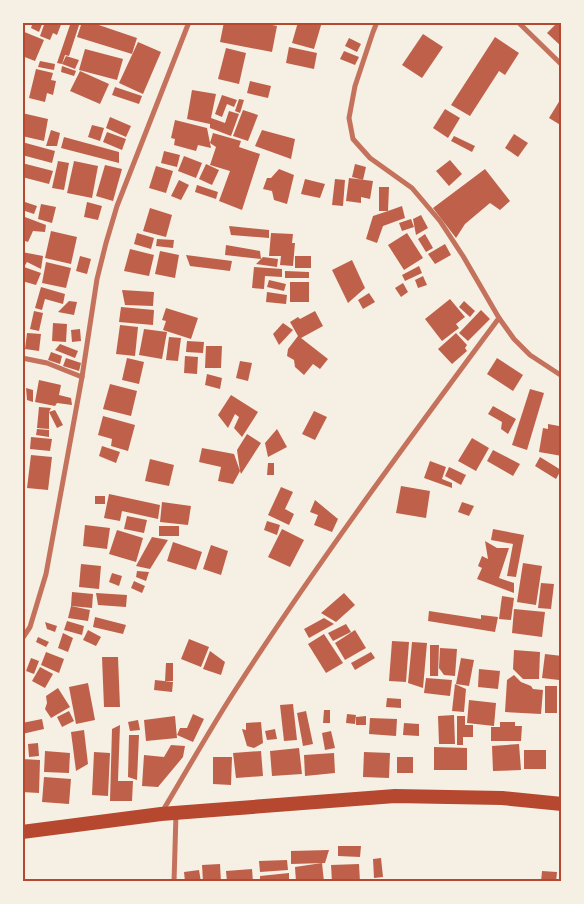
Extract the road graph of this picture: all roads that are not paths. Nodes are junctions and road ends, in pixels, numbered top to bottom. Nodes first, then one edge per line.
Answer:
1 (190, 22) edge
2 (377, 22) edge
3 (518, 22) edge
4 (562, 65) edge
5 (499, 318) junction
6 (22, 358) edge
7 (562, 376) edge
8 (82, 377) junction
9 (22, 639) edge
10 (562, 804) edge
11 (176, 813) junction
12 (160, 814) junction
13 (22, 832) edge
14 (174, 882) edge

1 - 8 street
2 - 5 street
3 - 4 street
5 - 7 street
5 - 12 street
6 - 8 street
8 - 9 street
10 - 11 highway
11 - 12 highway
11 - 14 street
12 - 13 highway

